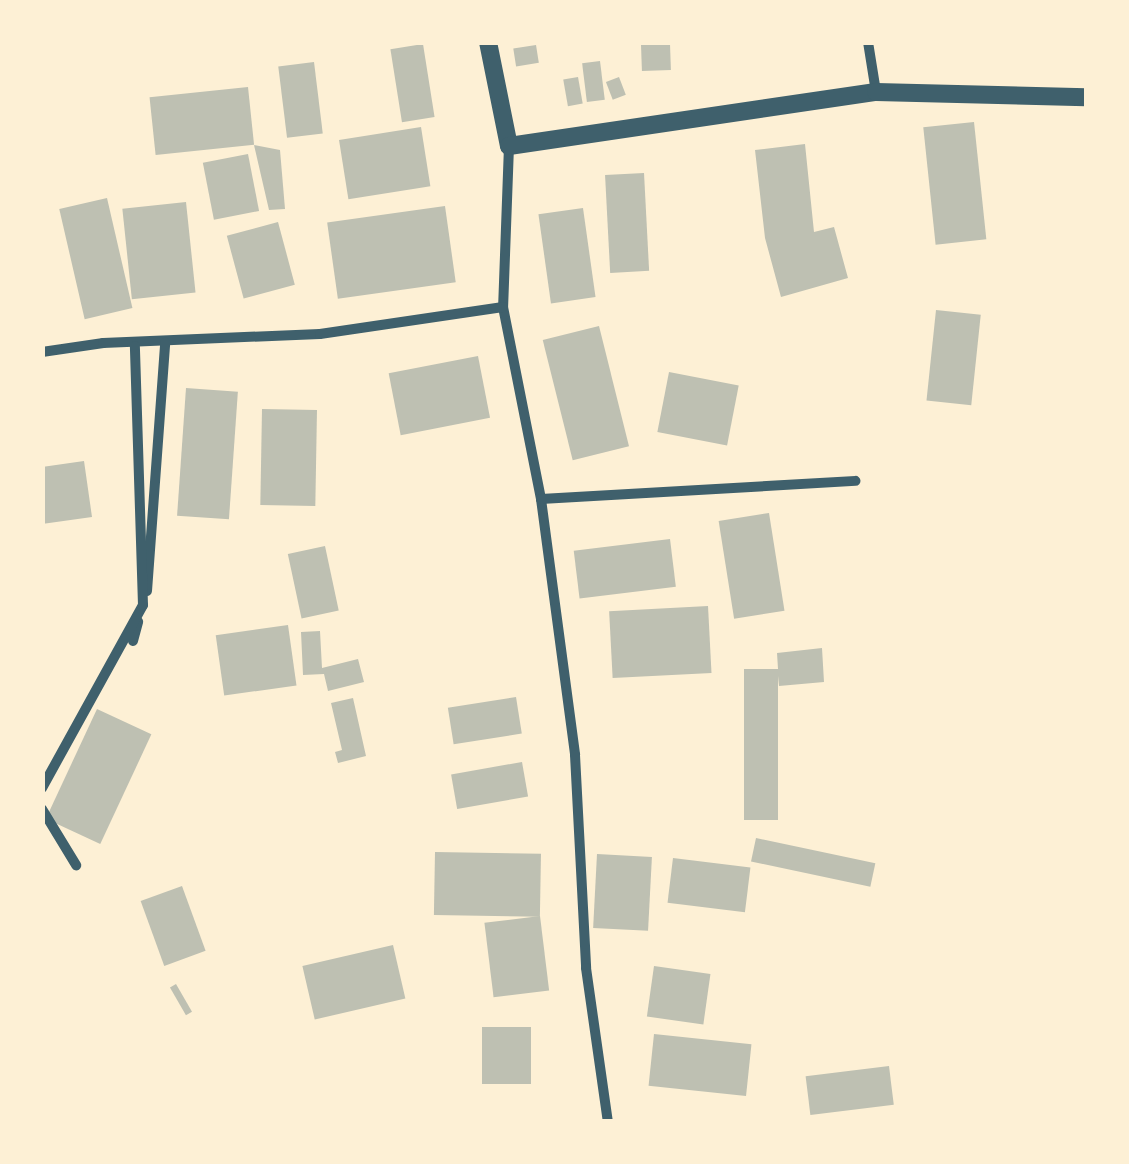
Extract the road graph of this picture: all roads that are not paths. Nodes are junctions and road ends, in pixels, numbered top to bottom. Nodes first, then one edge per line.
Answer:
1 (488, 42) edge
2 (868, 42) edge
3 (876, 92) junction
4 (1086, 97) edge
5 (509, 146) junction
6 (503, 307) junction
7 (165, 343) junction
8 (135, 346) junction
9 (42, 352) edge
10 (855, 481) dead end
11 (540, 499) junction
12 (143, 604) junction
13 (133, 641) dead end
14 (42, 788) edge
15 (42, 809) edge
16 (76, 865) dead end
17 (608, 1122) edge

1 - 5 street
2 - 3 street
3 - 4 street
3 - 5 street
5 - 6 street
6 - 7 street
6 - 11 street
7 - 8 street
7 - 12 street
8 - 9 street
8 - 12 street
10 - 11 street
11 - 17 street
12 - 13 street
12 - 14 street
15 - 16 street

